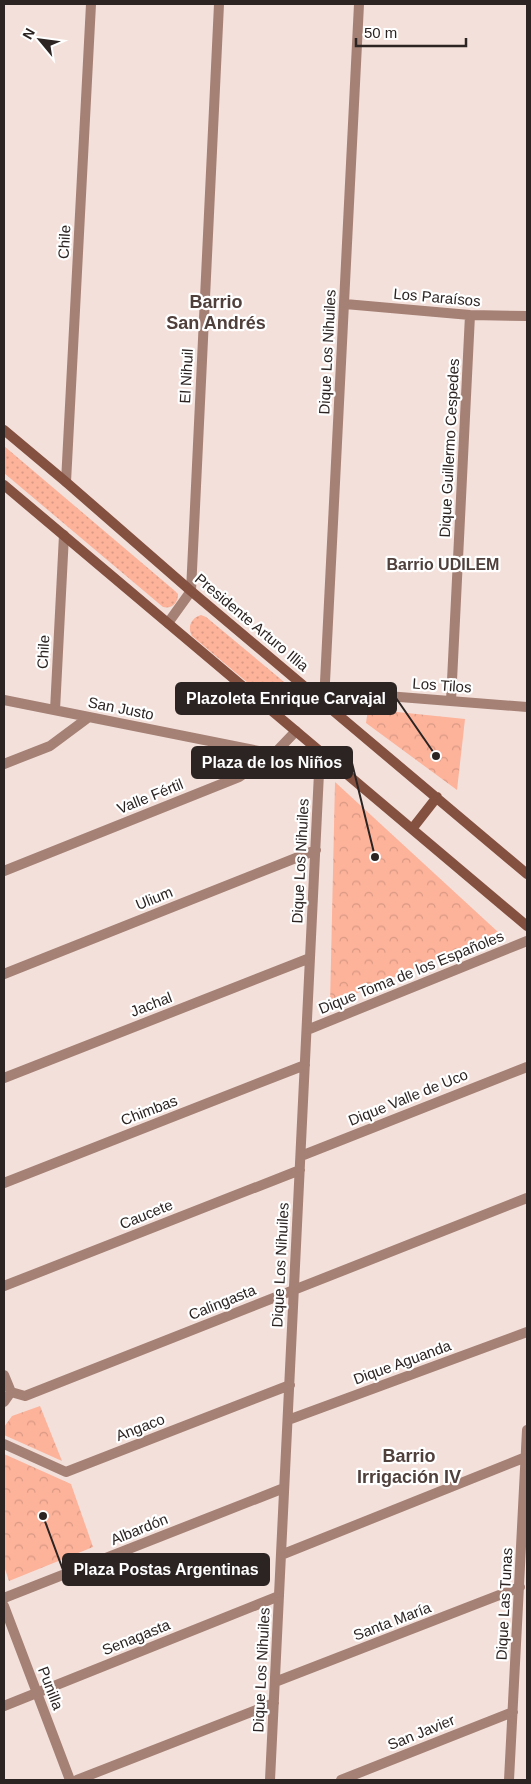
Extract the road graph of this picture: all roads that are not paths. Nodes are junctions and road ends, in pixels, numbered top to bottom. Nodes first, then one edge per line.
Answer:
1 (91, 4) edge
2 (219, 4) edge
3 (359, 4) edge
4 (345, 304) junction
5 (470, 315) junction
6 (527, 316) edge
7 (4, 430) edge
8 (66, 482) junction
9 (4, 485) edge
10 (64, 535) junction
11 (191, 591) junction
12 (168, 623) junction
13 (324, 697) junction
14 (4, 700) edge
15 (451, 701) junction
16 (527, 707) edge
17 (55, 710) junction
18 (89, 717) junction
19 (296, 731) junction
20 (320, 752) junction
21 (274, 754) junction
22 (4, 764) edge
23 (320, 765) junction
24 (437, 797) junction
25 (412, 829) junction
26 (316, 850) junction
27 (4, 870) edge
28 (527, 874) edge
29 (527, 926) edge
30 (527, 941) edge
31 (310, 958) junction
32 (4, 974) edge
33 (307, 1030) junction
34 (305, 1064) junction
35 (527, 1067) edge
36 (4, 1078) edge
37 (301, 1156) junction
38 (300, 1170) junction
39 (4, 1183) edge
40 (527, 1198) edge
41 (4, 1286) edge
42 (294, 1290) junction
43 (527, 1332) edge
44 (4, 1375) edge
45 (290, 1385) junction
46 (11, 1392) junction
47 (4, 1402) edge
48 (288, 1420) junction
49 (527, 1430) edge
50 (4, 1444) edge
51 (526, 1456) junction
52 (284, 1488) junction
53 (281, 1555) junction
54 (520, 1587) junction
55 (279, 1596) junction
56 (4, 1598) edge
57 (4, 1606) edge
58 (275, 1682) junction
59 (37, 1693) junction
60 (274, 1703) junction
61 (4, 1706) edge
62 (513, 1712) junction
63 (70, 1780) edge
64 (77, 1780) edge
65 (270, 1780) edge
66 (341, 1780) edge
67 (509, 1780) edge

1 - 8 street, Chile
2 - 11 street, El Nihuil
3 - 4 street, Dique Los Nihuiles
4 - 5 street, Los Paraísos
4 - 13 street, Dique Los Nihuiles
5 - 6 street, Los Paraísos
5 - 15 street, Dique Guillermo Cespedes
7 - 8 street, Presidente Arturo Illia
8 - 11 street, Presidente Arturo Illia
9 - 10 street
10 - 12 street
10 - 17 street, Chile
11 - 12 street
11 - 13 street, Presidente Arturo Illia
12 - 19 street
13 - 15 street, Los Tilos
13 - 24 street, Presidente Arturo Illia
14 - 17 street, San Justo
15 - 16 street, Los Tilos
17 - 18 street, San Justo
18 - 21 street, San Justo
18 - 22 street
19 - 20 street
19 - 21 street, Valle Fértil
20 - 23 street, Dique Los Nihuiles
20 - 25 street
21 - 23 street, San Justo
21 - 27 street, Valle Fértil
23 - 26 street, Dique Los Nihuiles
24 - 25 street
24 - 28 street, Presidente Arturo Illia
25 - 29 street
26 - 31 street, Dique Los Nihuiles
26 - 32 street, Ulium
30 - 33 street, Dique Toma de los Españoles
31 - 33 street, Dique Los Nihuiles
31 - 36 street, Jachal
33 - 34 street, Dique Los Nihuiles
34 - 37 street, Dique Los Nihuiles
34 - 39 street, Chimbas
35 - 37 street, Dique Valle de Uco
37 - 38 street, Dique Los Nihuiles
38 - 41 street, Caucete
38 - 42 street, Dique Los Nihuiles
40 - 42 street, Calingasta
42 - 45 street, Dique Los Nihuiles
42 - 46 street, Calingasta
43 - 48 street, Dique Aguanda
44 - 46 street
45 - 48 street, Dique Los Nihuiles
45 - 50 street, Angaco
46 - 47 street
48 - 52 street, Dique Los Nihuiles
49 - 51 street, Dique Las Tunas
51 - 53 street
51 - 54 street, Dique Las Tunas
52 - 53 street, Dique Los Nihuiles
52 - 56 street, Albardón
53 - 55 street, Dique Los Nihuiles
54 - 58 street, Santa María
54 - 62 street, Dique Las Tunas
55 - 58 street, Dique Los Nihuiles
55 - 59 street, Senagasta
57 - 59 street, Punilla
58 - 60 street, Dique Los Nihuiles
59 - 61 street, Senagasta
59 - 63 street, Punilla
60 - 64 street
60 - 65 street, Dique Los Nihuiles
62 - 66 street, San Javier
62 - 67 street, Dique Las Tunas

